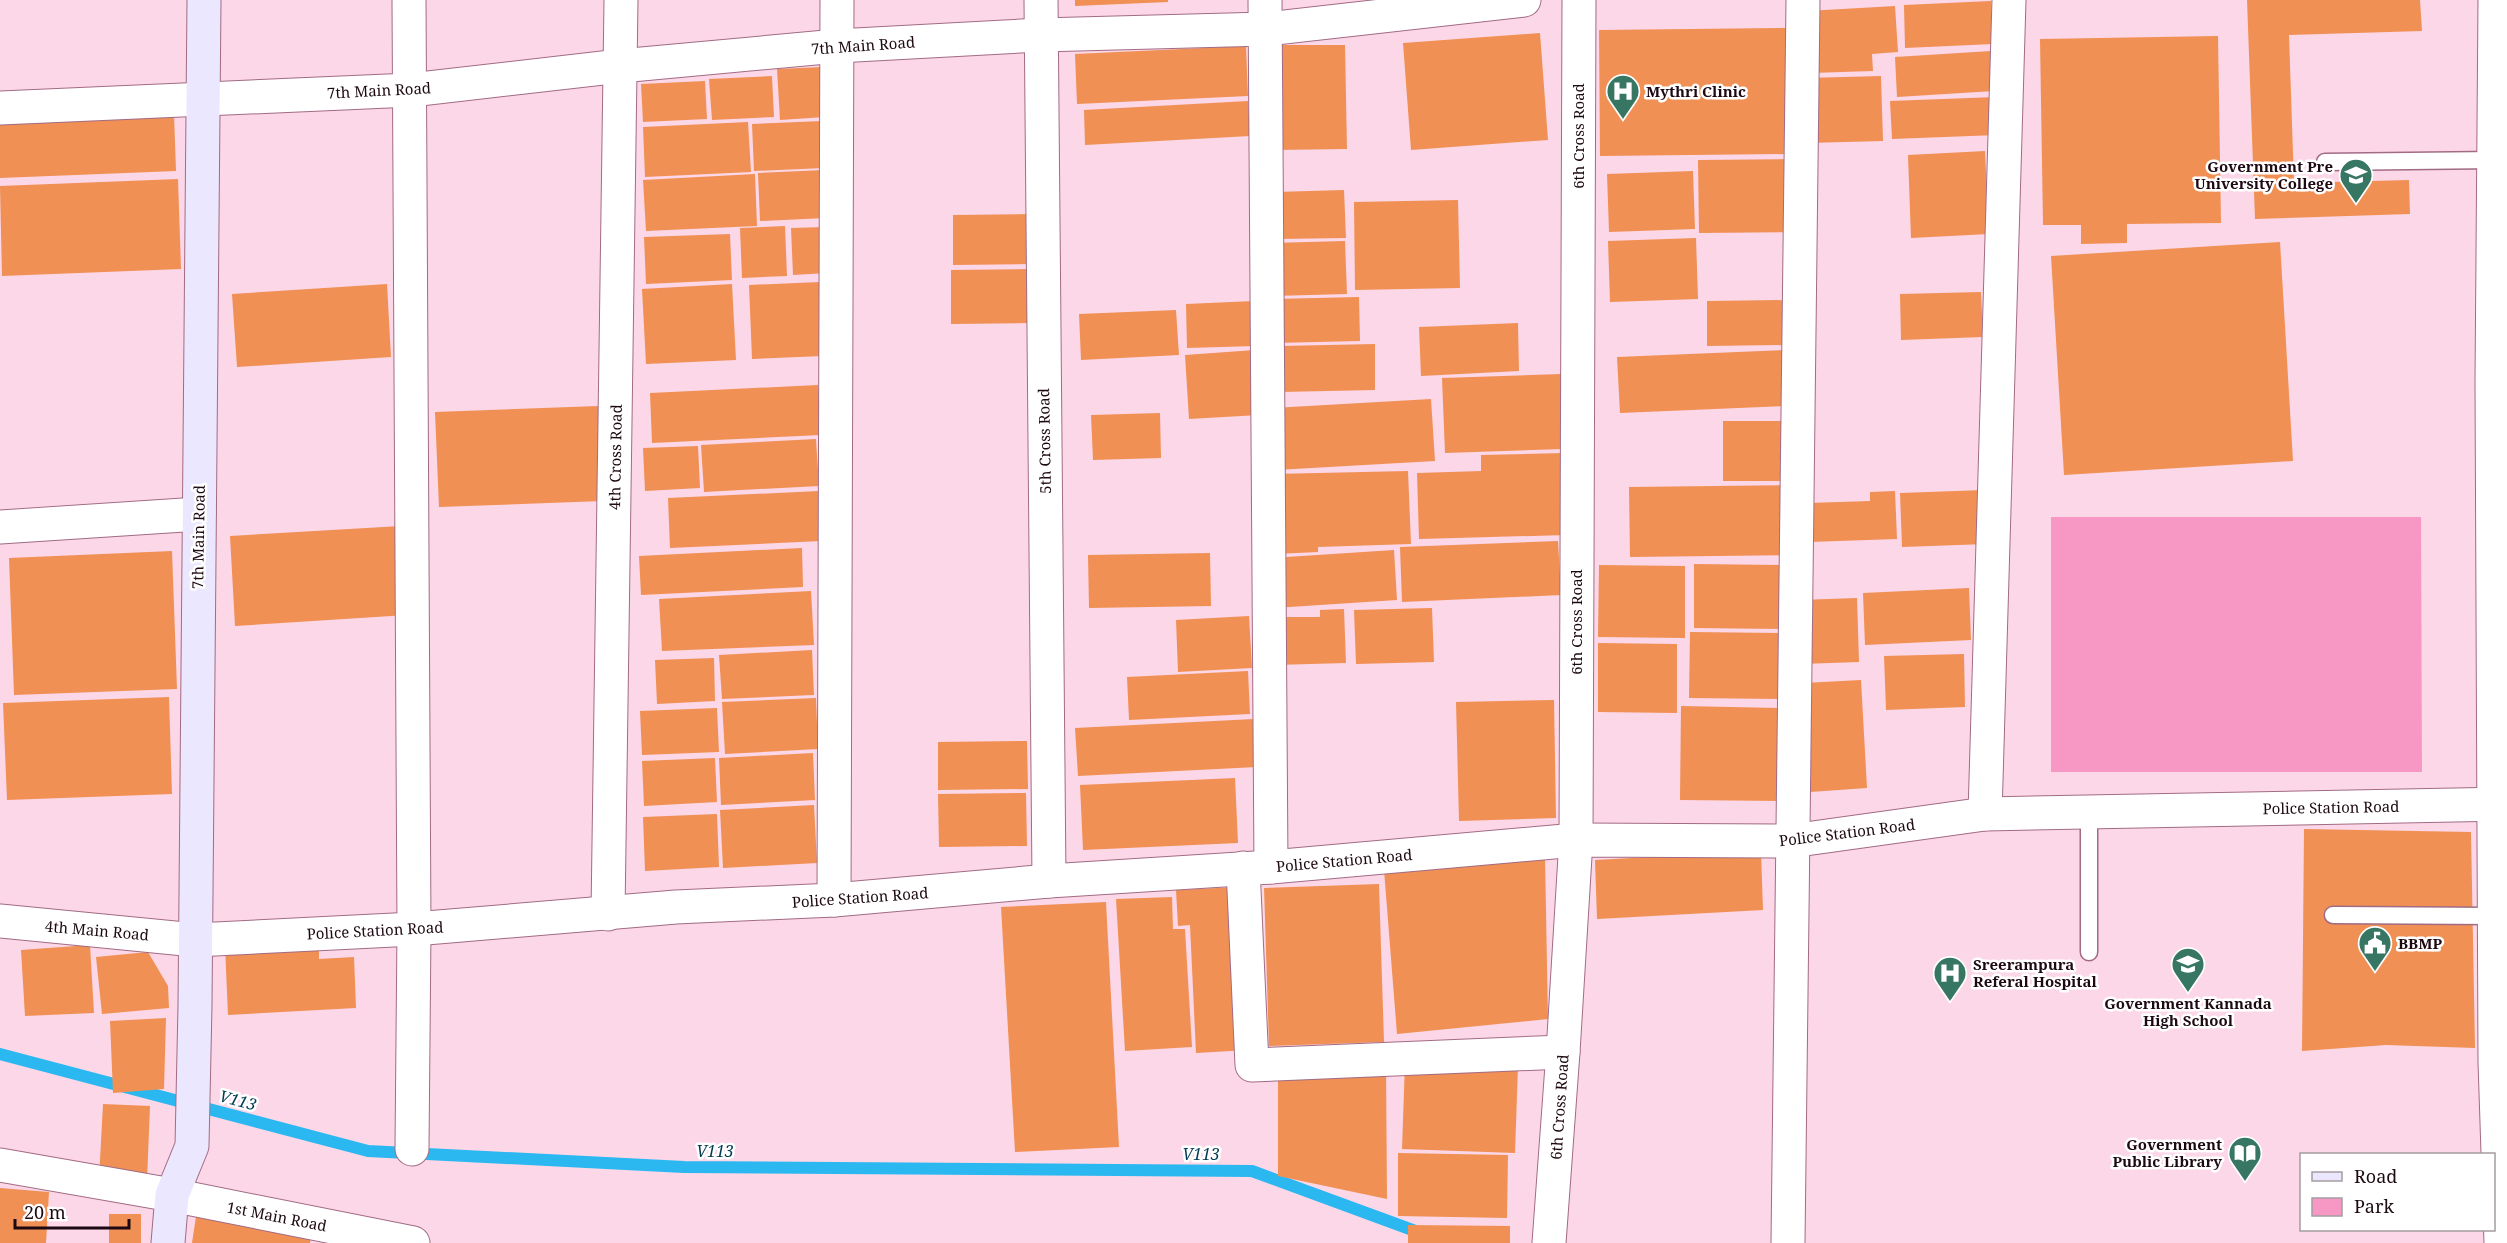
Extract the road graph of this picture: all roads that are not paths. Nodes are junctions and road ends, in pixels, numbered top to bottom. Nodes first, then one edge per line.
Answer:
1 (204, 0) edge
2 (409, 0) edge
3 (621, 0) edge
4 (837, 0) edge
5 (1041, 0) edge
6 (1524, 0) edge
7 (1579, 0) edge
8 (1803, 0) edge
9 (2009, 0) edge
10 (2495, 0) edge
11 (1266, 15) edge
12 (1040, 36) junction
13 (837, 46) junction
14 (621, 66) junction
15 (411, 90) junction
16 (202, 98) junction
17 (0, 108) edge
18 (2500, 160) edge
19 (2325, 162) dead end
20 (2499, 382) edge
21 (199, 514) junction
22 (0, 527) edge
23 (2500, 598) edge
24 (2500, 804) edge
25 (2089, 812) junction
26 (1985, 814) junction
27 (1576, 840) junction
28 (1791, 841) junction
29 (1257, 868) junction
30 (1048, 881) junction
31 (834, 900) junction
32 (608, 914) junction
33 (2333, 915) dead end
34 (2494, 916) junction
35 (0, 921) edge
36 (414, 929) junction
37 (195, 940) junction
38 (2089, 952) dead end
39 (1563, 1052) junction
40 (2501, 1062) edge
41 (412, 1149) dead end
42 (0, 1165) edge
43 (172, 1195) junction
44 (168, 1243) edge
45 (413, 1243) edge
46 (1549, 1243) edge
47 (1788, 1243) edge
48 (2501, 1243) edge

1 - 16 main road, 7th Main Road
2 - 15 street
3 - 14 street, 4th Cross Road
4 - 13 street
5 - 12 street, 5th Cross Road
6 - 11 street, 7th Main Road
7 - 27 street, 6th Cross Road
8 - 28 street
9 - 26 street
10 - 18 street
11 - 12 street, 7th Main Road
11 - 29 street
12 - 13 street, 7th Main Road
12 - 30 street, 5th Cross Road
13 - 14 street, 7th Main Road
13 - 31 street
14 - 15 street, 7th Main Road
14 - 32 street, 4th Cross Road
15 - 16 street, 7th Main Road
15 - 36 street
16 - 17 street
16 - 21 main road, 7th Main Road
18 - 19 lane
18 - 20 street
20 - 23 street
21 - 22 street
21 - 37 main road, 7th Main Road
23 - 24 street
24 - 25 street, Police Station Road
24 - 34 street
25 - 26 street, Police Station Road
25 - 38 lane
26 - 28 street, Police Station Road
27 - 28 street, Police Station Road
27 - 29 street, Police Station Road
27 - 39 street, 6th Cross Road
28 - 47 street
29 - 30 street, Police Station Road
29 - 39 street
30 - 31 street, Police Station Road
31 - 32 street, Police Station Road
32 - 36 street, Police Station Road
33 - 34 lane
34 - 40 street
35 - 37 street, 4th Main Road
36 - 37 street, Police Station Road
36 - 41 street
37 - 43 main road, 7th Main Road
39 - 46 street, 6th Cross Road
40 - 48 street
42 - 43 street, 1st Main Road
43 - 44 main road
43 - 45 street, 1st Main Road

